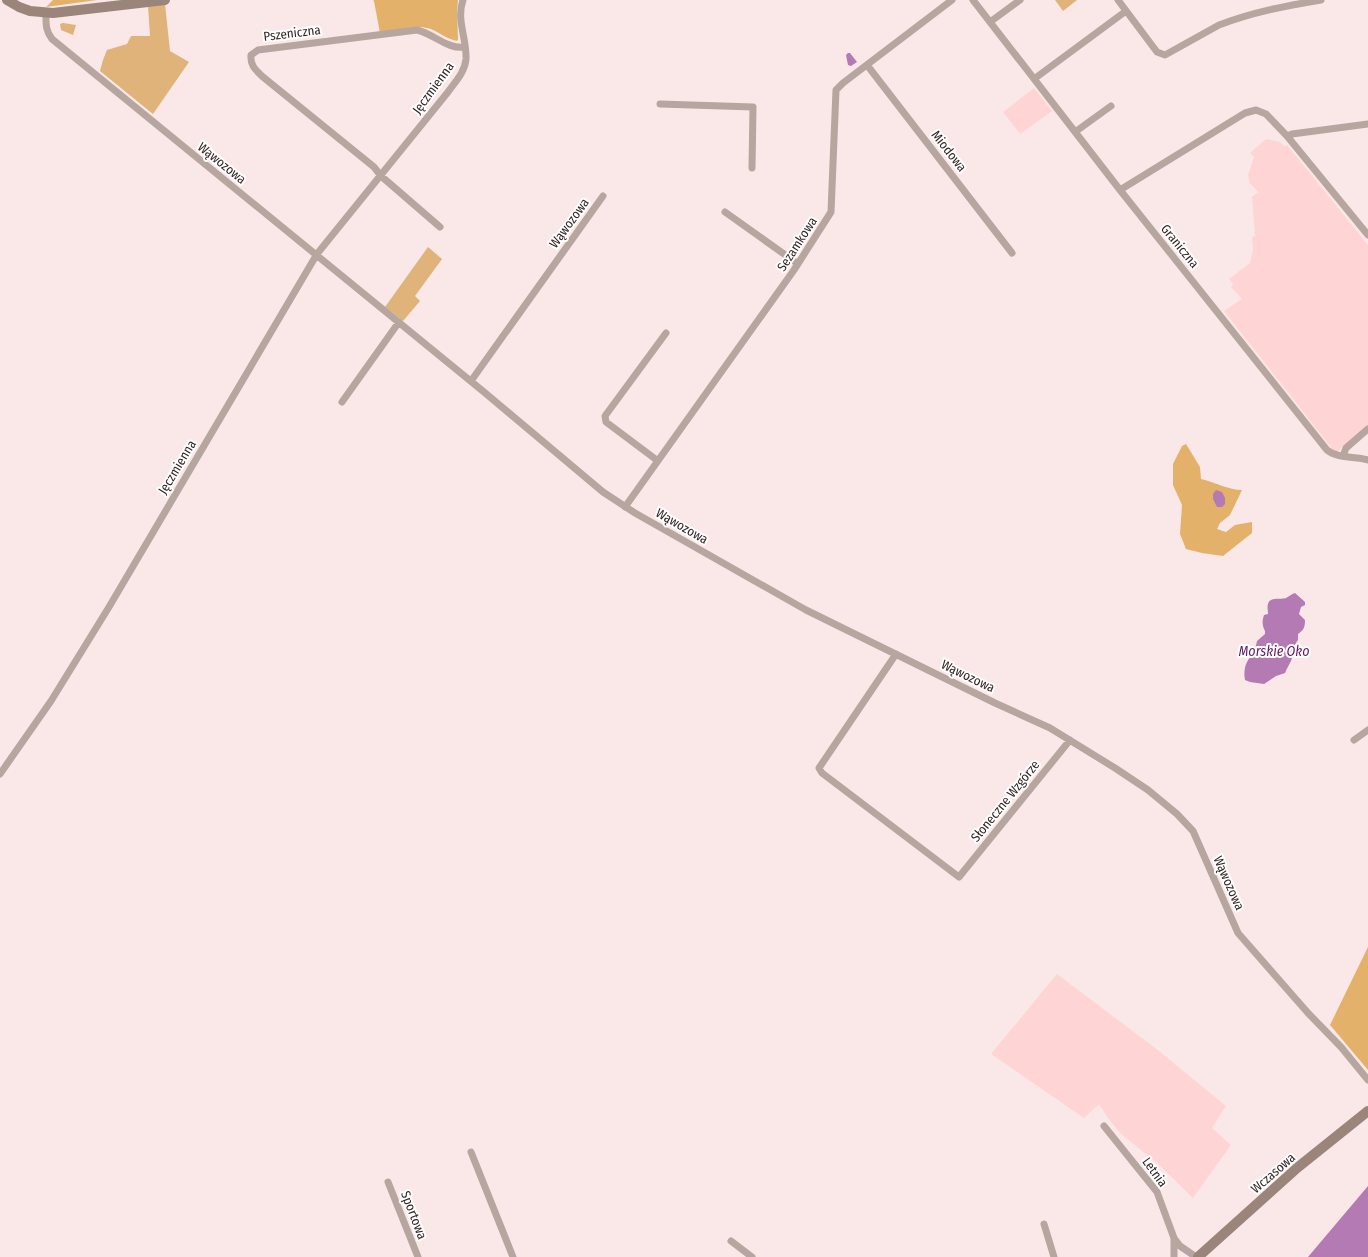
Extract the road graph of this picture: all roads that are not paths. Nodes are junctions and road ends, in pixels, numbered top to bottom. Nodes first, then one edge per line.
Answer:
1 (7, 0) edge
2 (165, 0) edge
3 (463, 0) edge
4 (952, 0) edge
5 (973, 0) edge
6 (1020, 0) edge
7 (1118, 0) edge
8 (1320, 0) edge
9 (1126, 11) junction
10 (46, 12) junction
11 (990, 22) junction
12 (465, 47) junction
13 (867, 65) junction
14 (1034, 79) junction
15 (660, 104) dead end
16 (1111, 106) dead end
17 (1368, 124) edge
18 (1075, 132) junction
19 (1287, 136) junction
20 (752, 168) dead end
21 (381, 176) junction
22 (1120, 190) junction
23 (603, 196) dead end
24 (725, 212) dead end
25 (440, 227) dead end
26 (1368, 235) edge
27 (1012, 253) dead end
28 (317, 254) junction
29 (798, 264) junction
30 (399, 322) junction
31 (666, 333) dead end
32 (471, 381) junction
33 (342, 402) dead end
34 (1368, 429) edge
35 (1343, 456) junction
36 (1368, 460) edge
37 (658, 461) junction
38 (625, 507) junction
39 (896, 654) junction
40 (1368, 730) edge
41 (1070, 740) junction
42 (1354, 740) dead end
43 (0, 774) edge
44 (1368, 1080) edge
45 (1368, 1111) edge
46 (1104, 1126) dead end
47 (471, 1152) dead end
48 (388, 1182) dead end
49 (1044, 1224) dead end
50 (1174, 1238) junction
51 (731, 1241) dead end
52 (418, 1257) edge
53 (513, 1257) edge
54 (752, 1257) edge
55 (1054, 1257) edge
56 (1174, 1257) edge
57 (1197, 1257) edge

1 - 10 street
2 - 10 street
3 - 12 street, Jęczmienna
4 - 13 street, Sezamkowa
5 - 11 street, Graniczna
6 - 11 street
7 - 9 street
8 - 9 street
9 - 14 street
10 - 28 street, Wąwozowa
11 - 14 street, Graniczna
12 - 21 street, Jęczmienna
12 - 21 street, Pszeniczna
13 - 27 street, Miodowa
13 - 29 street, Sezamkowa
14 - 18 street, Graniczna
15 - 20 street
16 - 18 street
17 - 19 street
18 - 22 street, Graniczna
19 - 22 street
19 - 26 street
21 - 25 street
21 - 28 street, Jęczmienna
22 - 35 street, Graniczna
23 - 32 street, Wąwozowa
24 - 29 street
28 - 30 street, Wąwozowa
28 - 43 street, Jęczmienna
29 - 37 street, Sezamkowa
30 - 32 street, Wąwozowa
30 - 33 street
31 - 37 street
32 - 38 street, Wąwozowa
34 - 35 street
35 - 36 street, Graniczna
37 - 38 street, Sezamkowa
38 - 39 street, Wąwozowa
39 - 41 street, Wąwozowa
39 - 41 street, Słoneczne Wzgórze
40 - 42 street
41 - 44 street, Wąwozowa
45 - 57 street, Wczasowa
46 - 50 street, Letnia
47 - 53 street
48 - 52 street, Sportowa
49 - 55 street
50 - 56 street, Letnia
50 - 57 street, Letnia
51 - 54 street

